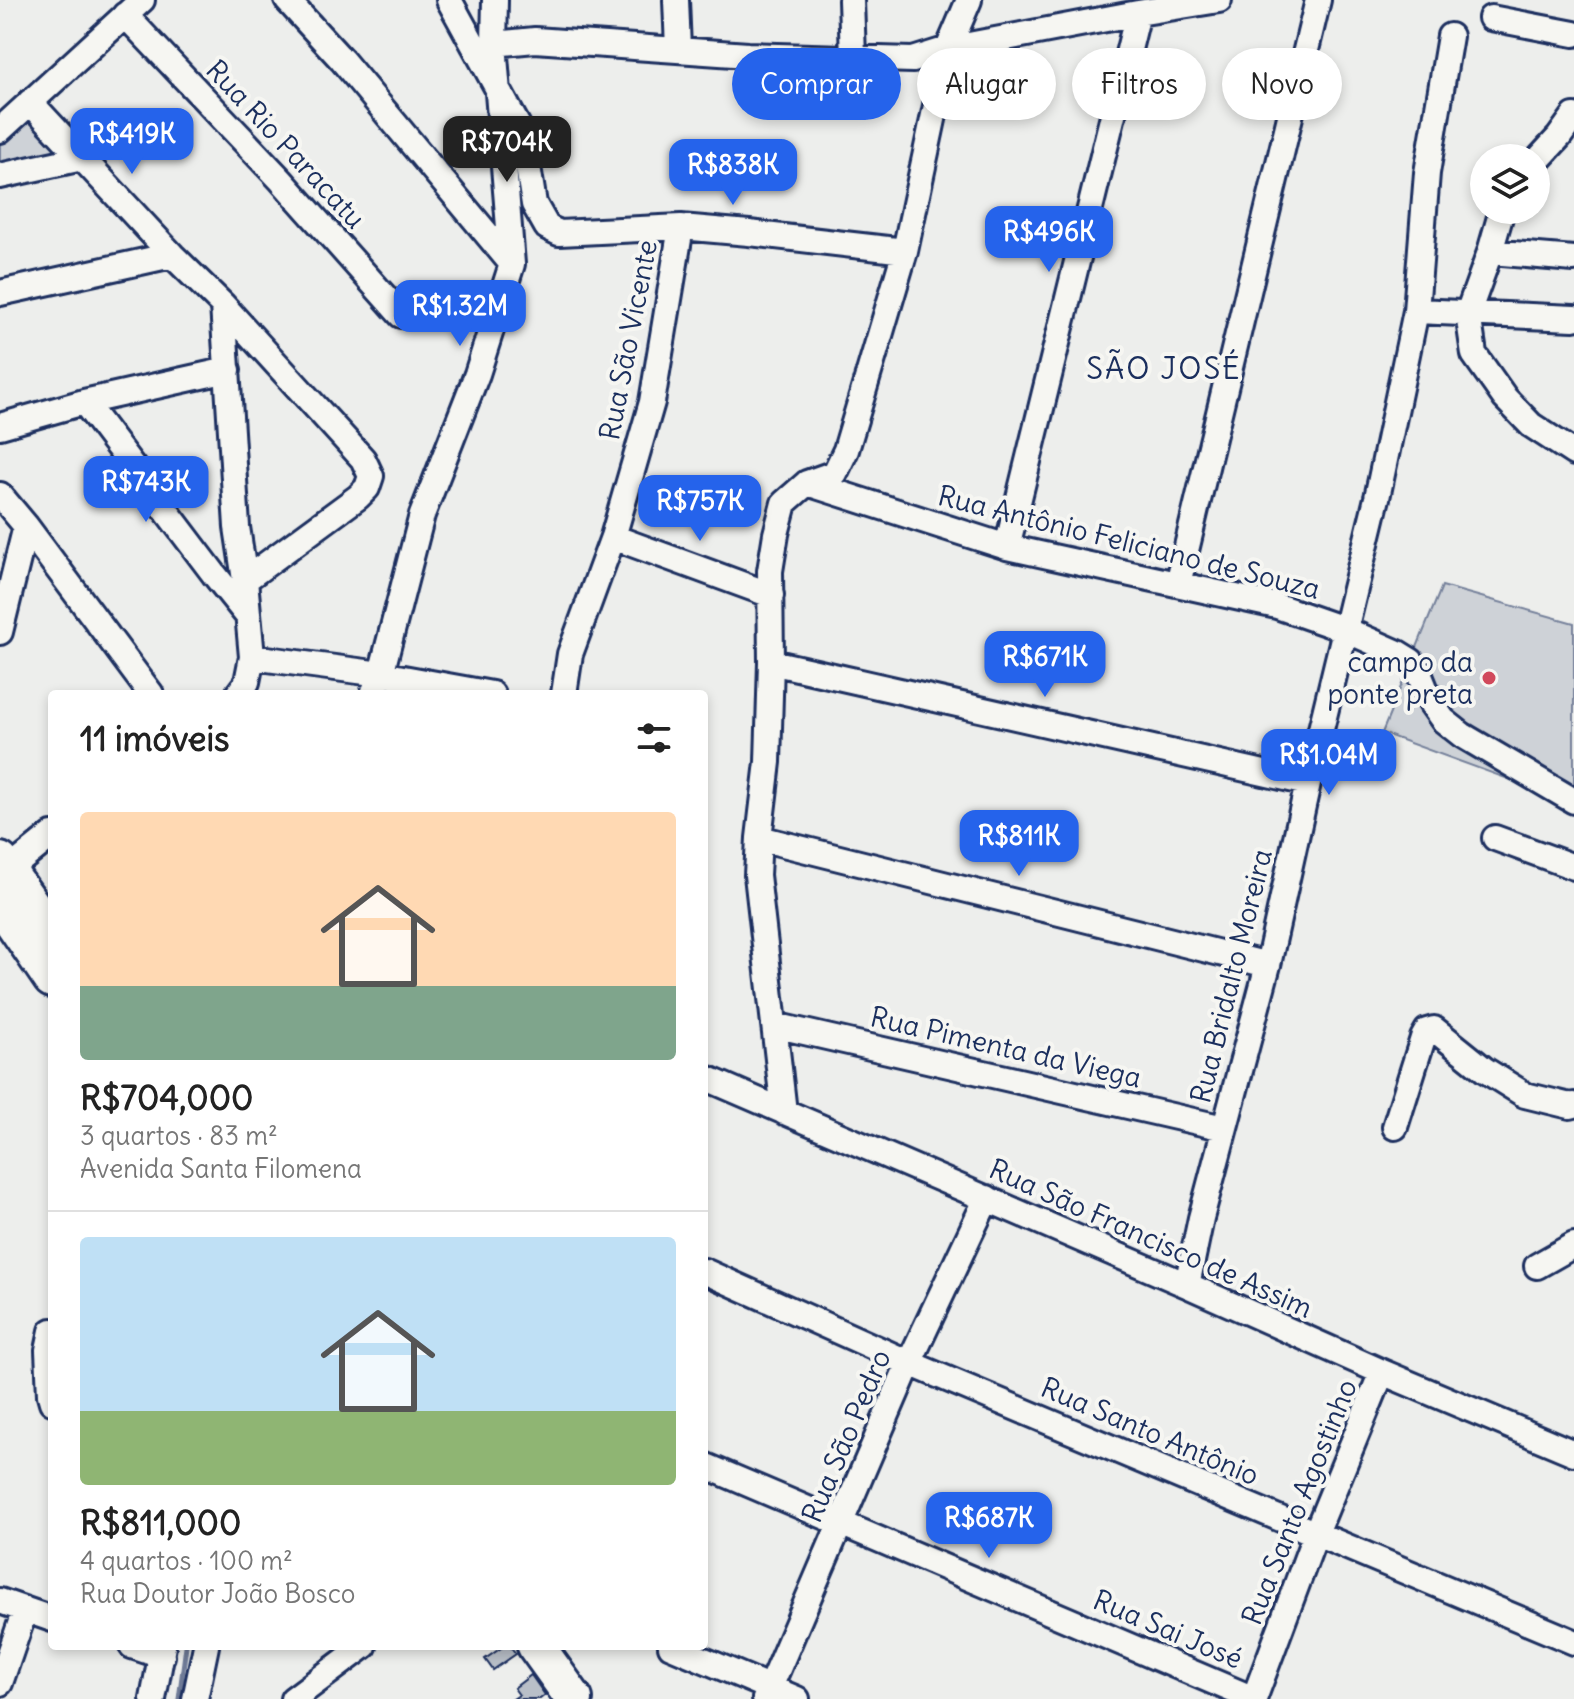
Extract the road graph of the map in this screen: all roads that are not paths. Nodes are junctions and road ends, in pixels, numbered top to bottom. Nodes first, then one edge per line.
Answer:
1 (287, 0) edge
2 (449, 0) edge
3 (495, 0) edge
4 (676, 0) edge
5 (851, 0) edge
6 (969, 0) edge
7 (1219, 0) edge
8 (1318, 0) edge
9 (134, 8) edge
10 (1138, 13) junction
11 (1491, 18) dead end
12 (1574, 34) edge
13 (1450, 36) dead end
14 (494, 44) junction
15 (853, 48) edge
16 (948, 48) edge
17 (953, 48) edge
18 (678, 49) junction
19 (732, 54) edge
20 (499, 93) junction
21 (30, 102) junction
22 (1574, 116) edge
23 (933, 120) edge
24 (0, 130) edge
25 (1550, 147) edge
26 (82, 158) junction
27 (0, 176) edge
28 (1498, 224) edge
29 (681, 227) junction
30 (905, 251) junction
31 (1490, 252) junction
32 (172, 255) junction
33 (1574, 259) edge
34 (512, 264) junction
35 (0, 293) edge
36 (223, 305) junction
37 (1416, 311) junction
38 (1468, 313) junction
39 (401, 315) dead end
40 (1574, 318) edge
41 (228, 370) junction
42 (84, 402) junction
43 (0, 426) edge
44 (1574, 453) edge
45 (807, 483) junction
46 (0, 495) edge
47 (26, 526) junction
48 (613, 537) junction
49 (1007, 547) junction
50 (245, 580) junction
51 (1178, 584) junction
52 (771, 595) junction
53 (247, 615) junction
54 (1346, 630) junction
55 (0, 632) edge
56 (252, 657) junction
57 (771, 662) junction
58 (377, 684) edge
59 (148, 690) edge
60 (241, 690) edge
61 (446, 690) edge
62 (565, 690) edge
63 (1308, 783) junction
64 (1574, 801) edge
65 (48, 838) edge
66 (759, 838) junction
67 (1495, 838) dead end
68 (1574, 867) edge
69 (2, 877) edge
70 (48, 930) edge
71 (1268, 965) junction
72 (48, 971) edge
73 (774, 1025) junction
74 (708, 1079) edge
75 (1574, 1105) edge
76 (784, 1112) junction
77 (1395, 1127) dead end
78 (1224, 1128) junction
79 (987, 1198) junction
80 (1574, 1245) edge
81 (1537, 1266) dead end
82 (708, 1273) edge
83 (1187, 1285) junction
84 (909, 1363) junction
85 (1382, 1372) junction
86 (1574, 1453) edge
87 (708, 1467) edge
88 (841, 1523) junction
89 (1316, 1533) junction
90 (0, 1601) edge
91 (25, 1610) junction
92 (48, 1618) edge
93 (1574, 1642) edge
94 (205, 1650) edge
95 (359, 1650) edge
96 (539, 1650) edge
97 (562, 1650) edge
98 (679, 1650) edge
99 (162, 1651) edge
100 (0, 1683) edge
101 (768, 1694) edge
102 (153, 1699) edge
103 (195, 1699) edge
104 (293, 1699) edge
105 (574, 1699) edge
106 (597, 1699) edge
107 (797, 1699) edge
108 (1254, 1699) edge

1 - 34 street
2 - 20 street
3 - 14 street
4 - 18 street
5 - 15 street
6 - 16 street
7 - 10 street
8 - 51 street
9 - 21 street
9 - 39 street, Rua Rio Paracatu
10 - 17 street
10 - 49 street
11 - 12 street
13 - 37 street, Rua Bridalto Moreira
14 - 18 street
14 - 20 street
18 - 19 street
20 - 29 street
20 - 34 street
21 - 24 street
21 - 26 street
22 - 25 street
23 - 30 street
26 - 27 street
26 - 32 street
28 - 31 street
29 - 30 street
29 - 48 street, Rua São Vicente
30 - 45 street
31 - 33 street
31 - 38 street
32 - 35 street
32 - 36 street
34 - 58 street
36 - 41 street
36 - 50 street
37 - 38 street
37 - 54 street, Rua Bridalto Moreira
38 - 40 street
38 - 44 street
41 - 42 street
41 - 50 street
42 - 43 street
42 - 53 street
45 - 49 street, Rua Antônio Feliciano de Souza
45 - 52 street
46 - 47 street
47 - 55 street
47 - 59 street
48 - 52 street
48 - 62 street, Rua São Vicente
49 - 51 street, Rua Antônio Feliciano de Souza
50 - 53 street
51 - 54 street, Rua Antônio Feliciano de Souza
52 - 57 street
53 - 56 street
54 - 63 street, Rua Bridalto Moreira
54 - 64 street, Rua Antônio Feliciano de Souza
56 - 58 street
56 - 60 street
57 - 63 street
57 - 66 street
58 - 61 street
63 - 71 street, Rua Bridalto Moreira
65 - 69 street
66 - 71 street
66 - 73 street
67 - 68 street
69 - 70 highway
69 - 72 highway
71 - 78 street, Rua Bridalto Moreira
73 - 76 street
73 - 78 street, Rua Pimenta da Viega
74 - 76 street, Rua São Francisco de Assim
75 - 77 street
76 - 79 street, Rua São Francisco de Assim
78 - 83 street, Rua Bridalto Moreira
79 - 83 street, Rua São Francisco de Assim
79 - 84 street, Rua São Pedro
80 - 81 street
82 - 84 street, Rua Santo Antônio
83 - 85 street, Rua São Francisco de Assim
84 - 88 street, Rua São Pedro
84 - 89 street, Rua Santo Antônio
85 - 86 street, Rua São Francisco de Assim
85 - 89 street, Rua Santo Agostinho
87 - 88 street, Rua Sai José
88 - 101 street, Rua São Pedro
88 - 108 street, Rua Sai José
89 - 93 street, Rua Santo Antônio
89 - 108 street, Rua Santo Agostinho
90 - 91 street
91 - 92 street
91 - 100 street
94 - 103 street
95 - 104 street
96 - 105 highway
97 - 106 highway
98 - 101 street
99 - 102 street
101 - 107 street

